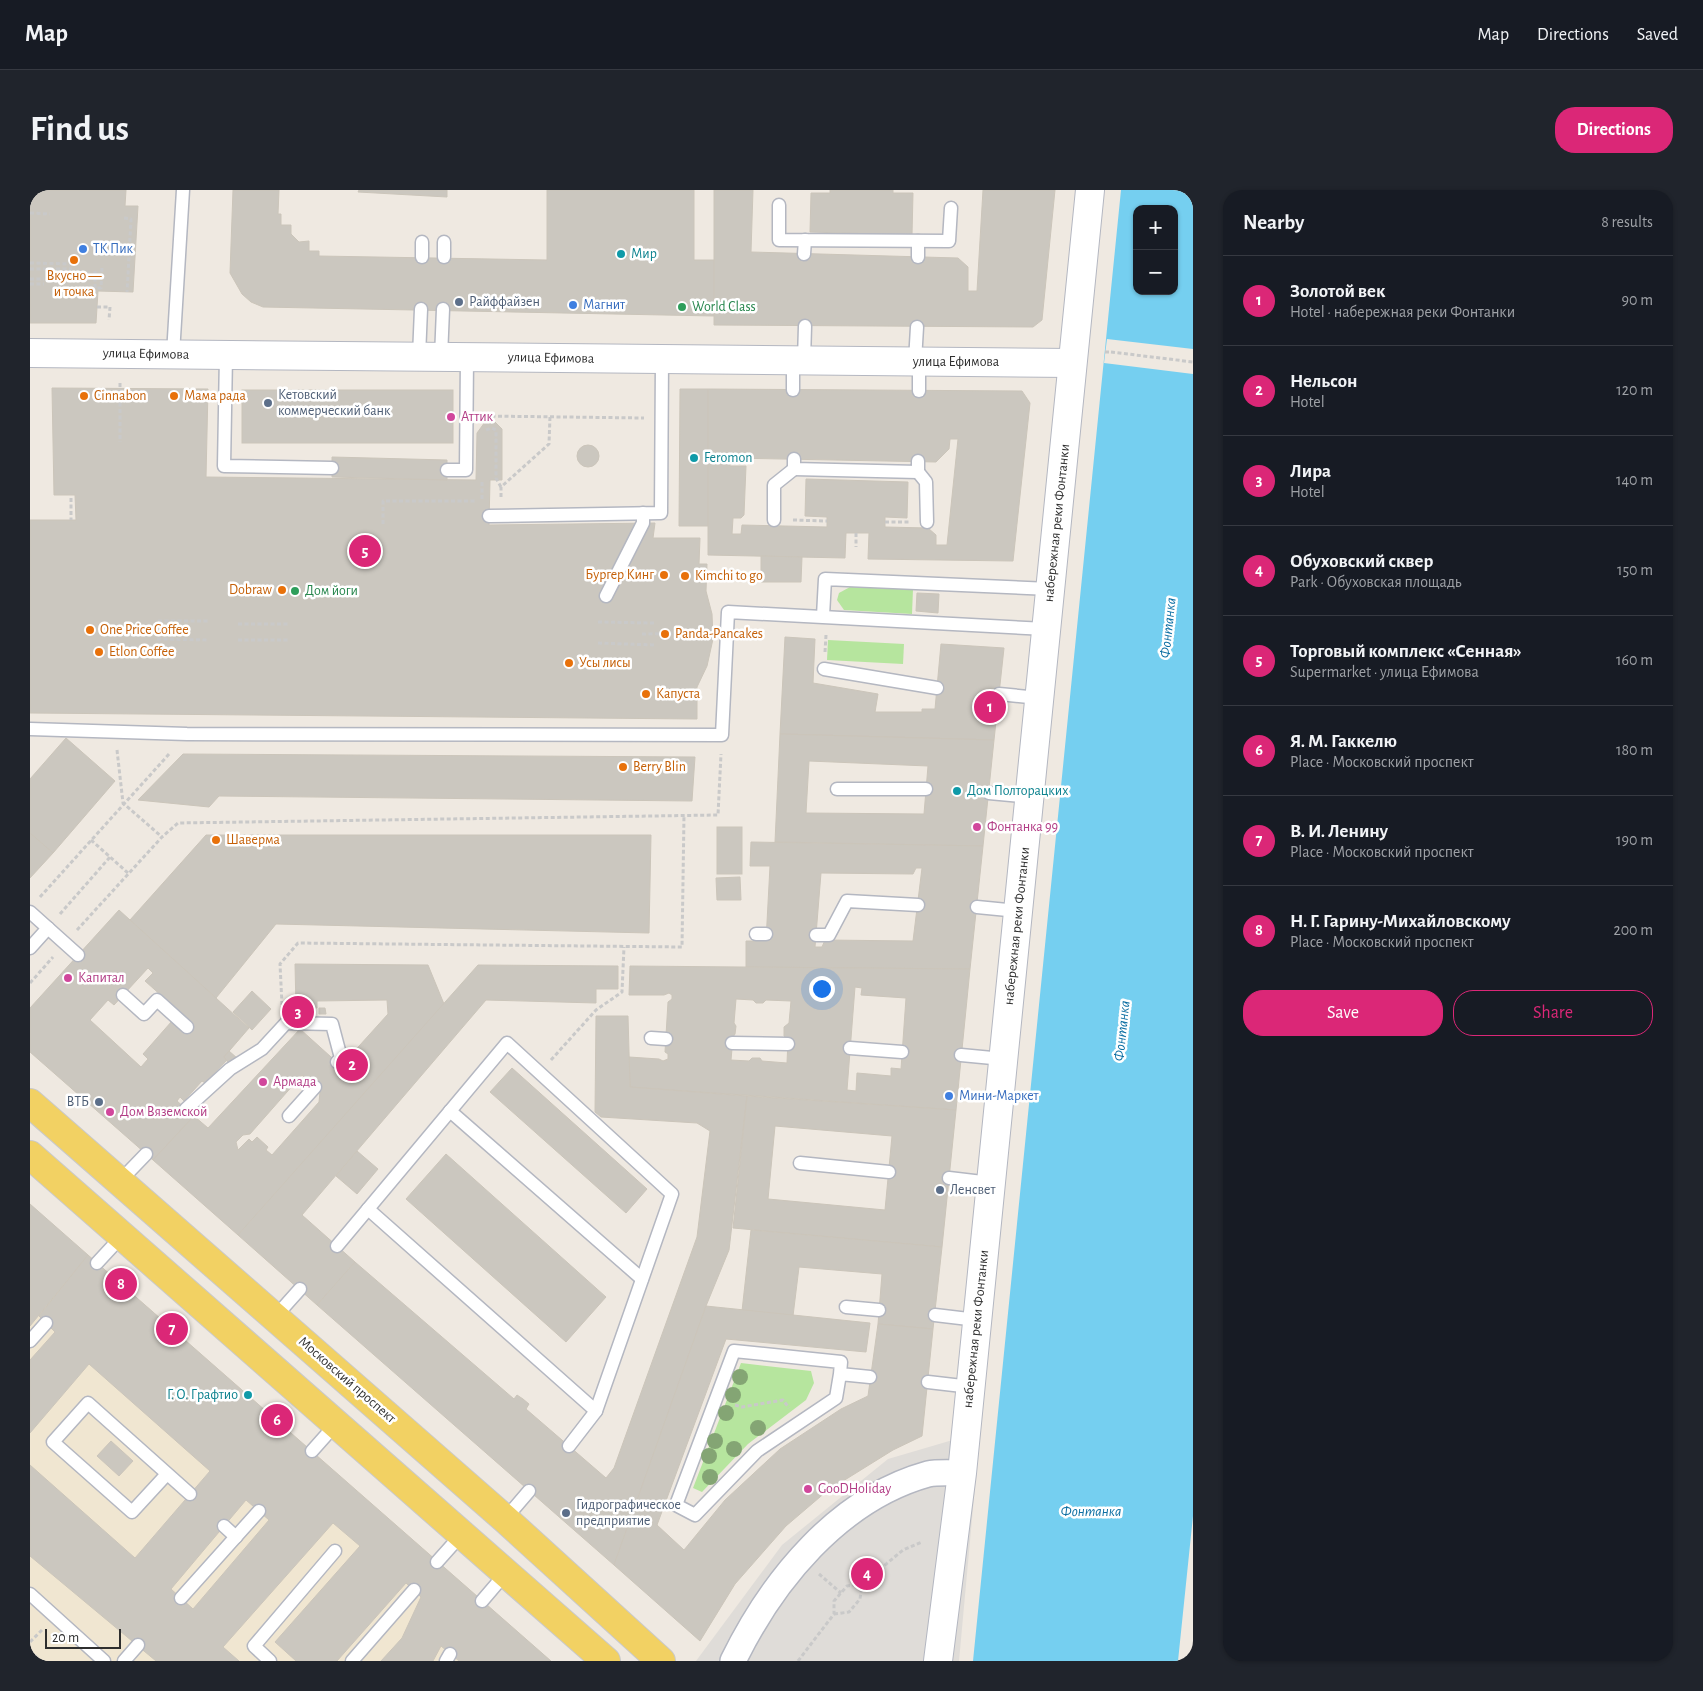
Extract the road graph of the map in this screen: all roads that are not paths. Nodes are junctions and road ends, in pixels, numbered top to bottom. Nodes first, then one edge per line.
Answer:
1 (183, 190) edge
2 (1090, 190) edge
3 (779, 205) dead end
4 (951, 208) dead end
5 (805, 240) junction
6 (918, 240) junction
7 (422, 242) dead end
8 (444, 242) dead end
9 (804, 254) dead end
10 (422, 257) dead end
11 (444, 257) dead end
12 (918, 257) dead end
13 (421, 309) dead end
14 (443, 309) dead end
15 (805, 326) dead end
16 (917, 326) dead end
17 (30, 353) edge
18 (173, 354) junction
19 (226, 355) junction
20 (430, 357) junction
21 (467, 357) junction
22 (662, 359) junction
23 (798, 360) junction
24 (917, 362) junction
25 (1072, 363) junction
26 (793, 390) dead end
27 (919, 390) dead end
28 (332, 468) dead end
29 (447, 470) dead end
30 (642, 513) junction
31 (495, 516) road end
32 (774, 520) road end
33 (927, 522) dead end
34 (1050, 589) junction
35 (606, 596) dead end
36 (823, 616) junction
37 (1046, 628) junction
38 (824, 669) dead end
39 (937, 688) dead end
40 (999, 694) dead end
41 (1039, 698) junction
42 (30, 729) edge
43 (837, 789) dead end
44 (926, 790) dead end
45 (989, 793) dead end
46 (1030, 797) junction
47 (918, 905) dead end
48 (33, 907) edge
49 (977, 907) dead end
50 (1018, 911) junction
51 (48, 928) junction
52 (816, 935) dead end
53 (30, 948) edge
54 (78, 955) dead end
55 (123, 995) dead end
56 (187, 1028) dead end
57 (650, 1038) dead end
58 (666, 1039) dead end
59 (732, 1043) dead end
60 (788, 1044) dead end
61 (850, 1048) dead end
62 (902, 1052) dead end
63 (961, 1055) dead end
64 (1003, 1059) junction
65 (337, 1062) dead end
66 (315, 1087) dead end
67 (30, 1102) edge
68 (186, 1109) dead end
69 (450, 1111) junction
70 (289, 1116) dead end
71 (146, 1154) dead end
72 (30, 1155) edge
73 (800, 1163) dead end
74 (889, 1172) dead end
75 (948, 1178) dead end
76 (120, 1181) junction
77 (991, 1183) junction
78 (368, 1209) junction
79 (122, 1236) junction
80 (337, 1246) dead end
81 (97, 1263) dead end
82 (642, 1279) junction
83 (300, 1289) dead end
84 (846, 1306) dead end
85 (879, 1310) dead end
86 (935, 1315) dead end
87 (275, 1317) junction
88 (977, 1320) junction
89 (46, 1323) dead end
90 (30, 1341) edge
91 (840, 1374) junction
92 (870, 1377) dead end
93 (928, 1382) dead end
94 (971, 1387) junction
95 (596, 1411) junction
96 (336, 1424) junction
97 (569, 1446) dead end
98 (312, 1452) dead end
99 (962, 1473) junction
100 (167, 1474) junction
101 (529, 1490) dead end
102 (190, 1494) dead end
103 (258, 1511) dead end
104 (506, 1518) junction
105 (224, 1526) dead end
106 (462, 1534) junction
107 (236, 1537) junction
108 (335, 1551) dead end
109 (437, 1562) dead end
110 (506, 1573) junction
111 (414, 1590) dead end
112 (30, 1594) edge
113 (181, 1598) dead end
114 (482, 1601) dead end
115 (138, 1646) dead end
116 (104, 1661) edge
117 (124, 1661) edge
118 (270, 1661) edge
119 (352, 1661) edge
120 (606, 1661) edge
121 (662, 1661) edge
122 (733, 1661) edge
123 (938, 1661) edge

1 - 18 lane
2 - 25 main road, набережная реки Фонтанки
3 - 5 lane
4 - 6 lane
5 - 6 lane
5 - 9 lane
6 - 12 lane
7 - 10 lane
8 - 11 lane
13 - 20 lane
14 - 20 lane
15 - 23 lane
16 - 24 lane
17 - 18 main road, улица Ефимова
18 - 19 main road, улица Ефимова
19 - 20 main road, улица Ефимова
19 - 28 lane
20 - 21 main road, улица Ефимова
21 - 22 main road, улица Ефимова
21 - 29 lane
22 - 23 main road, улица Ефимова
22 - 30 lane
23 - 24 main road, улица Ефимова
23 - 26 lane
24 - 25 main road, улица Ефимова
24 - 27 lane
25 - 34 main road, набережная реки Фонтанки
30 - 31 lane
30 - 35 lane
32 - 33 lane
34 - 36 lane
34 - 37 main road, набережная реки Фонтанки
36 - 37 lane
36 - 42 lane
37 - 41 main road, набережная реки Фонтанки
38 - 39 lane
40 - 41 lane
41 - 46 main road, набережная реки Фонтанки
43 - 44 lane
45 - 46 lane
46 - 50 main road, набережная реки Фонтанки
47 - 52 lane
48 - 51 lane
49 - 50 lane
50 - 64 main road, набережная реки Фонтанки
51 - 53 lane
51 - 54 lane
55 - 56 lane
57 - 58 lane
59 - 60 lane
61 - 62 lane
63 - 64 lane
64 - 77 main road, набережная реки Фонтанки
65 - 68 lane
66 - 70 lane
67 - 76 main road, Московский проспект
69 - 78 lane
69 - 82 lane
69 - 82 lane
71 - 76 lane
72 - 79 main road
73 - 74 lane
75 - 77 lane
76 - 87 main road, Московский проспект
77 - 88 main road, набережная реки Фонтанки
78 - 80 lane
78 - 95 lane
79 - 81 lane
79 - 96 main road
82 - 95 lane
83 - 87 lane
84 - 85 lane
86 - 88 lane
87 - 104 main road, Московский проспект
88 - 94 main road, набережная реки Фонтанки
89 - 90 lane
91 - 91 lane
91 - 92 lane
93 - 94 lane
94 - 99 main road, набережная реки Фонтанки
95 - 97 lane
96 - 98 lane
96 - 106 main road
99 - 122 street
99 - 123 main road, набережная реки Фонтанки
100 - 100 lane
100 - 102 lane
101 - 104 lane
103 - 107 lane
104 - 121 main road, Московский проспект
105 - 107 lane
106 - 109 lane
106 - 110 main road
107 - 113 lane
108 - 118 lane
110 - 114 lane
110 - 120 main road
111 - 119 lane
112 - 116 lane
115 - 117 lane

